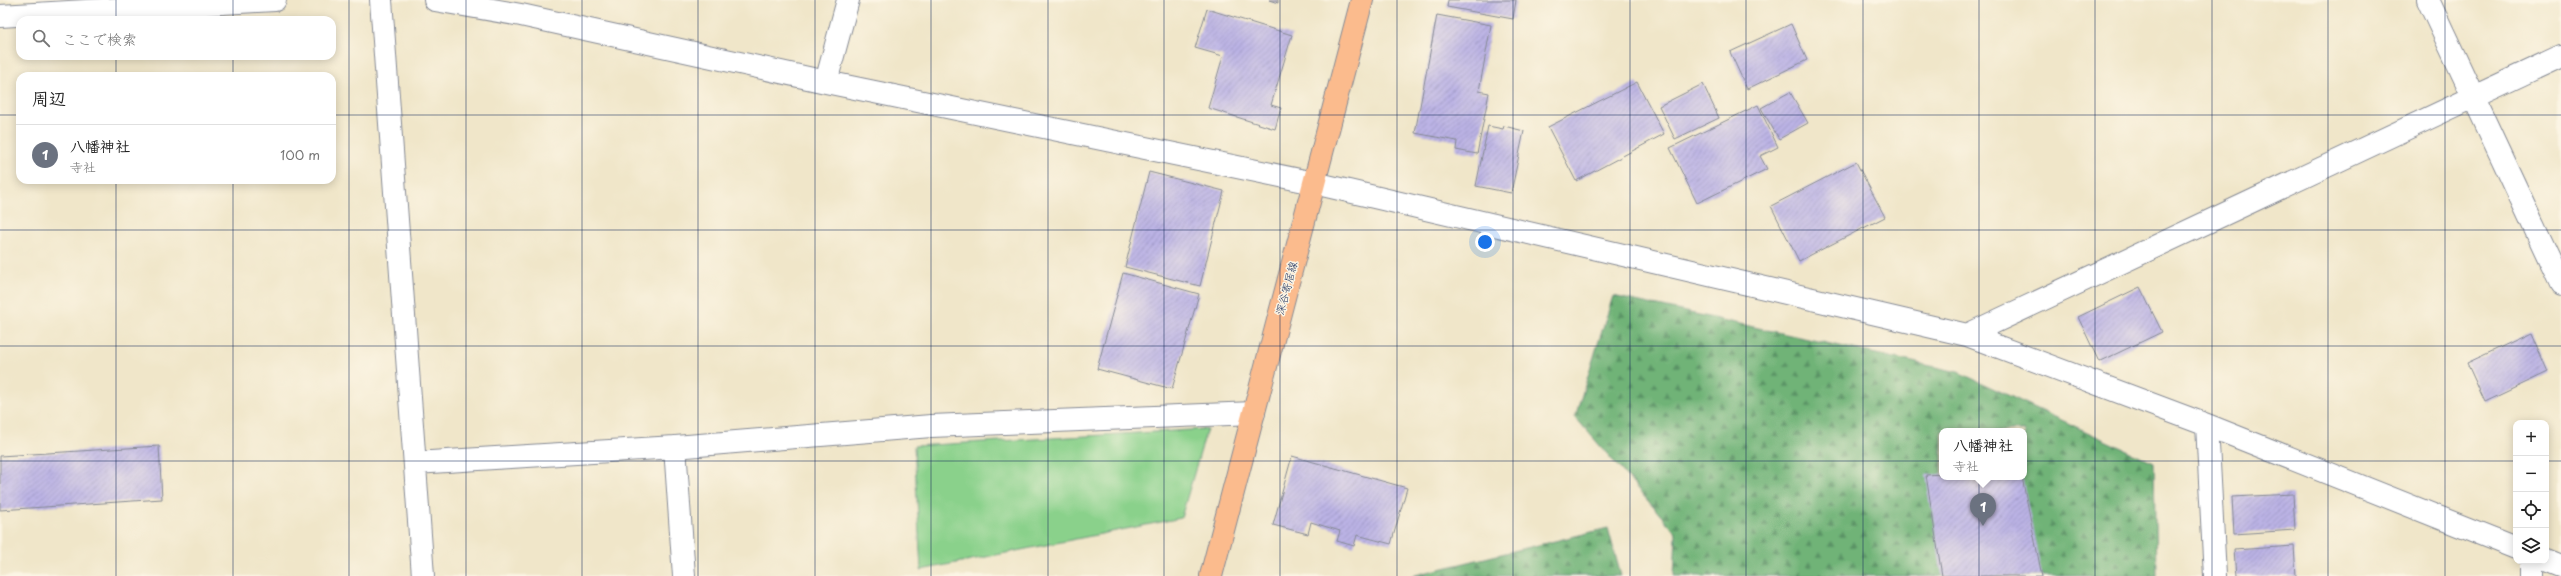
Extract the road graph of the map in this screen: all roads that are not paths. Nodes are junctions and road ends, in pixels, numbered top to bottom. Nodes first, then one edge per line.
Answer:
1 (275, 0) edge
2 (381, 0) edge
3 (435, 0) edge
4 (848, 0) edge
5 (1362, 0) edge
6 (2428, 0) edge
7 (0, 16) edge
8 (2561, 56) edge
9 (826, 82) junction
10 (2473, 97) junction
11 (1314, 183) junction
12 (2561, 284) edge
13 (1967, 335) junction
14 (1254, 413) junction
15 (2207, 425) junction
16 (675, 447) junction
17 (415, 463) junction
18 (2513, 547) edge
19 (2549, 561) edge
20 (2532, 564) edge
21 (2561, 566) edge
22 (423, 576) edge
23 (684, 576) edge
24 (1211, 576) edge
25 (2215, 576) edge
26 (2532, 576) edge

1 - 7 street
2 - 17 street
3 - 9 street
4 - 9 street
5 - 11 main road, 深谷寄居線
6 - 10 street
8 - 10 street
9 - 11 street
10 - 12 street
10 - 13 street
11 - 13 street
11 - 14 main road, 深谷寄居線
13 - 15 street
14 - 16 street
14 - 24 main road, 深谷寄居線
15 - 18 street
15 - 25 street
16 - 17 street
16 - 23 street
17 - 22 street
19 - 21 street
20 - 26 street

